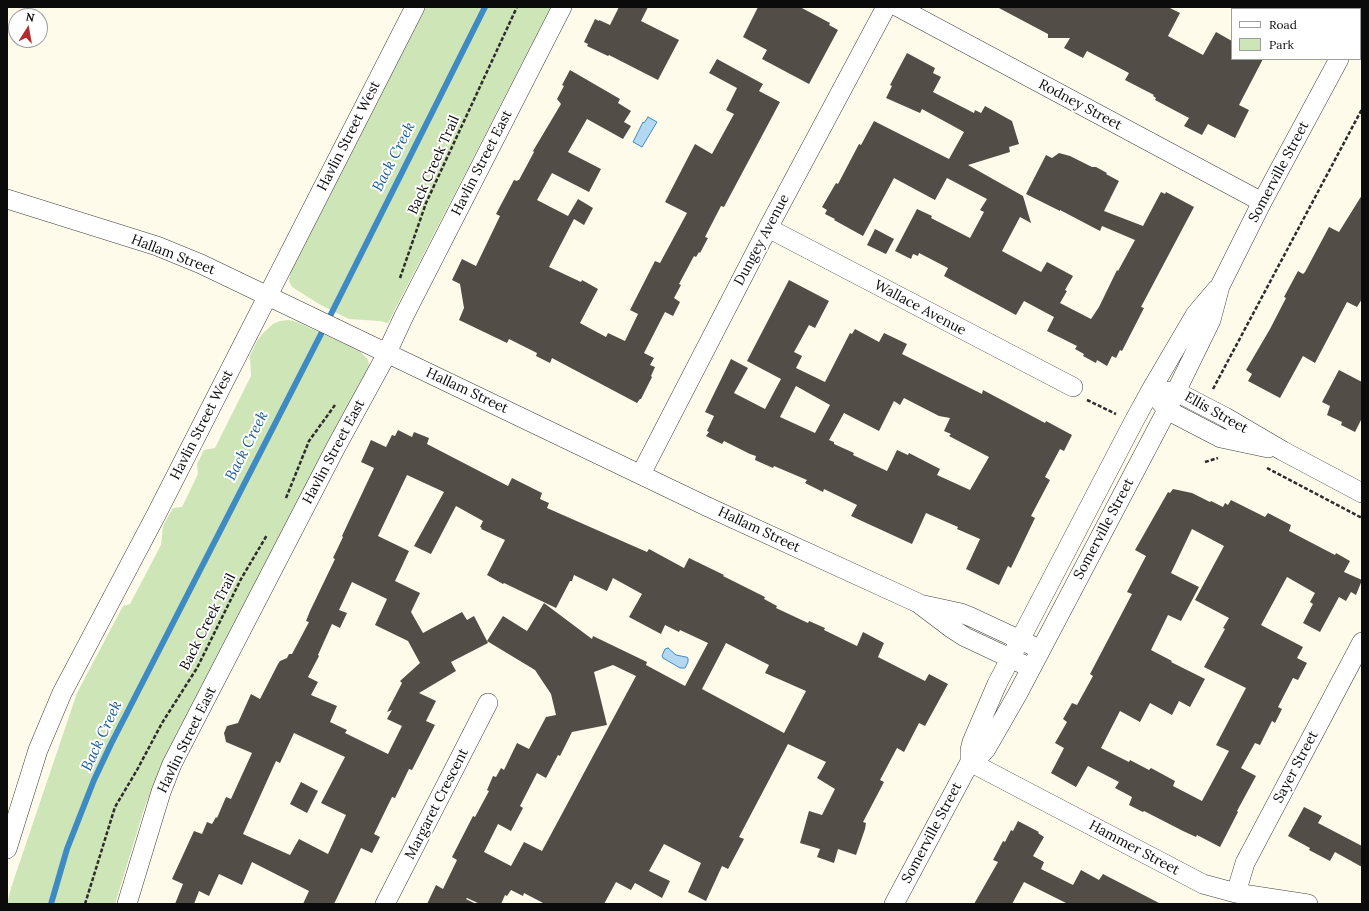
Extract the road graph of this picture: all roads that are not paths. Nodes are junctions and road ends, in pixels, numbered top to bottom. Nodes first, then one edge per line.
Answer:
1 (414, 7) edge
2 (562, 7) edge
3 (886, 7) edge
4 (903, 8) edge
5 (1338, 60) edge
6 (7, 199) edge
7 (1262, 202) junction
8 (768, 228) junction
9 (1220, 286) junction
10 (268, 296) junction
11 (387, 353) junction
12 (1073, 387) road end
13 (1151, 390) junction
14 (1177, 392) junction
15 (1167, 410) junction
16 (1283, 451) junction
17 (641, 474) junction
18 (1362, 493) edge
19 (918, 604) junction
20 (1020, 640) junction
21 (1362, 642) edge
22 (1040, 649) junction
23 (1010, 659) junction
24 (1031, 668) junction
25 (488, 703) dead end
26 (970, 762) junction
27 (7, 849) edge
28 (1236, 893) junction
29 (127, 904) edge
30 (385, 904) edge
31 (894, 904) edge
32 (1308, 904) edge

1 - 10 street, Havlin Street West
2 - 11 street, Havlin Street East
3 - 8 street, Dungey Avenue
4 - 7 street, Rodney Street
5 - 7 street, Somerville Street
6 - 10 street, Hallam Street
7 - 9 street, Somerville Street
8 - 12 street, Wallace Avenue
8 - 17 street, Dungey Avenue
9 - 13 street, Somerville Street
9 - 14 street, Somerville Street
10 - 11 street, Hallam Street
10 - 27 street, Havlin Street West
11 - 17 street, Hallam Street
11 - 29 street, Havlin Street East
13 - 14 street, Ellis Street
13 - 15 street, Ellis Street
13 - 20 street, Somerville Street
14 - 15 street, Somerville Street
14 - 16 street, Ellis Street
15 - 16 street, Ellis Street
15 - 22 street, Somerville Street
16 - 18 street, Ellis Street
17 - 19 street, Hallam Street
19 - 20 street, Hallam Street
19 - 23 street, Hallam Street
20 - 22 street, Hallam Street
20 - 23 street, Somerville Street
21 - 28 street, Sayer Street
22 - 24 street, Somerville Street
23 - 24 street, Hallam Street
23 - 26 street, Somerville Street
24 - 26 street, Somerville Street
25 - 30 street, Margaret Crescent
26 - 28 street, Hammer Street
26 - 31 street, Somerville Street
28 - 32 street, Hammer Street

